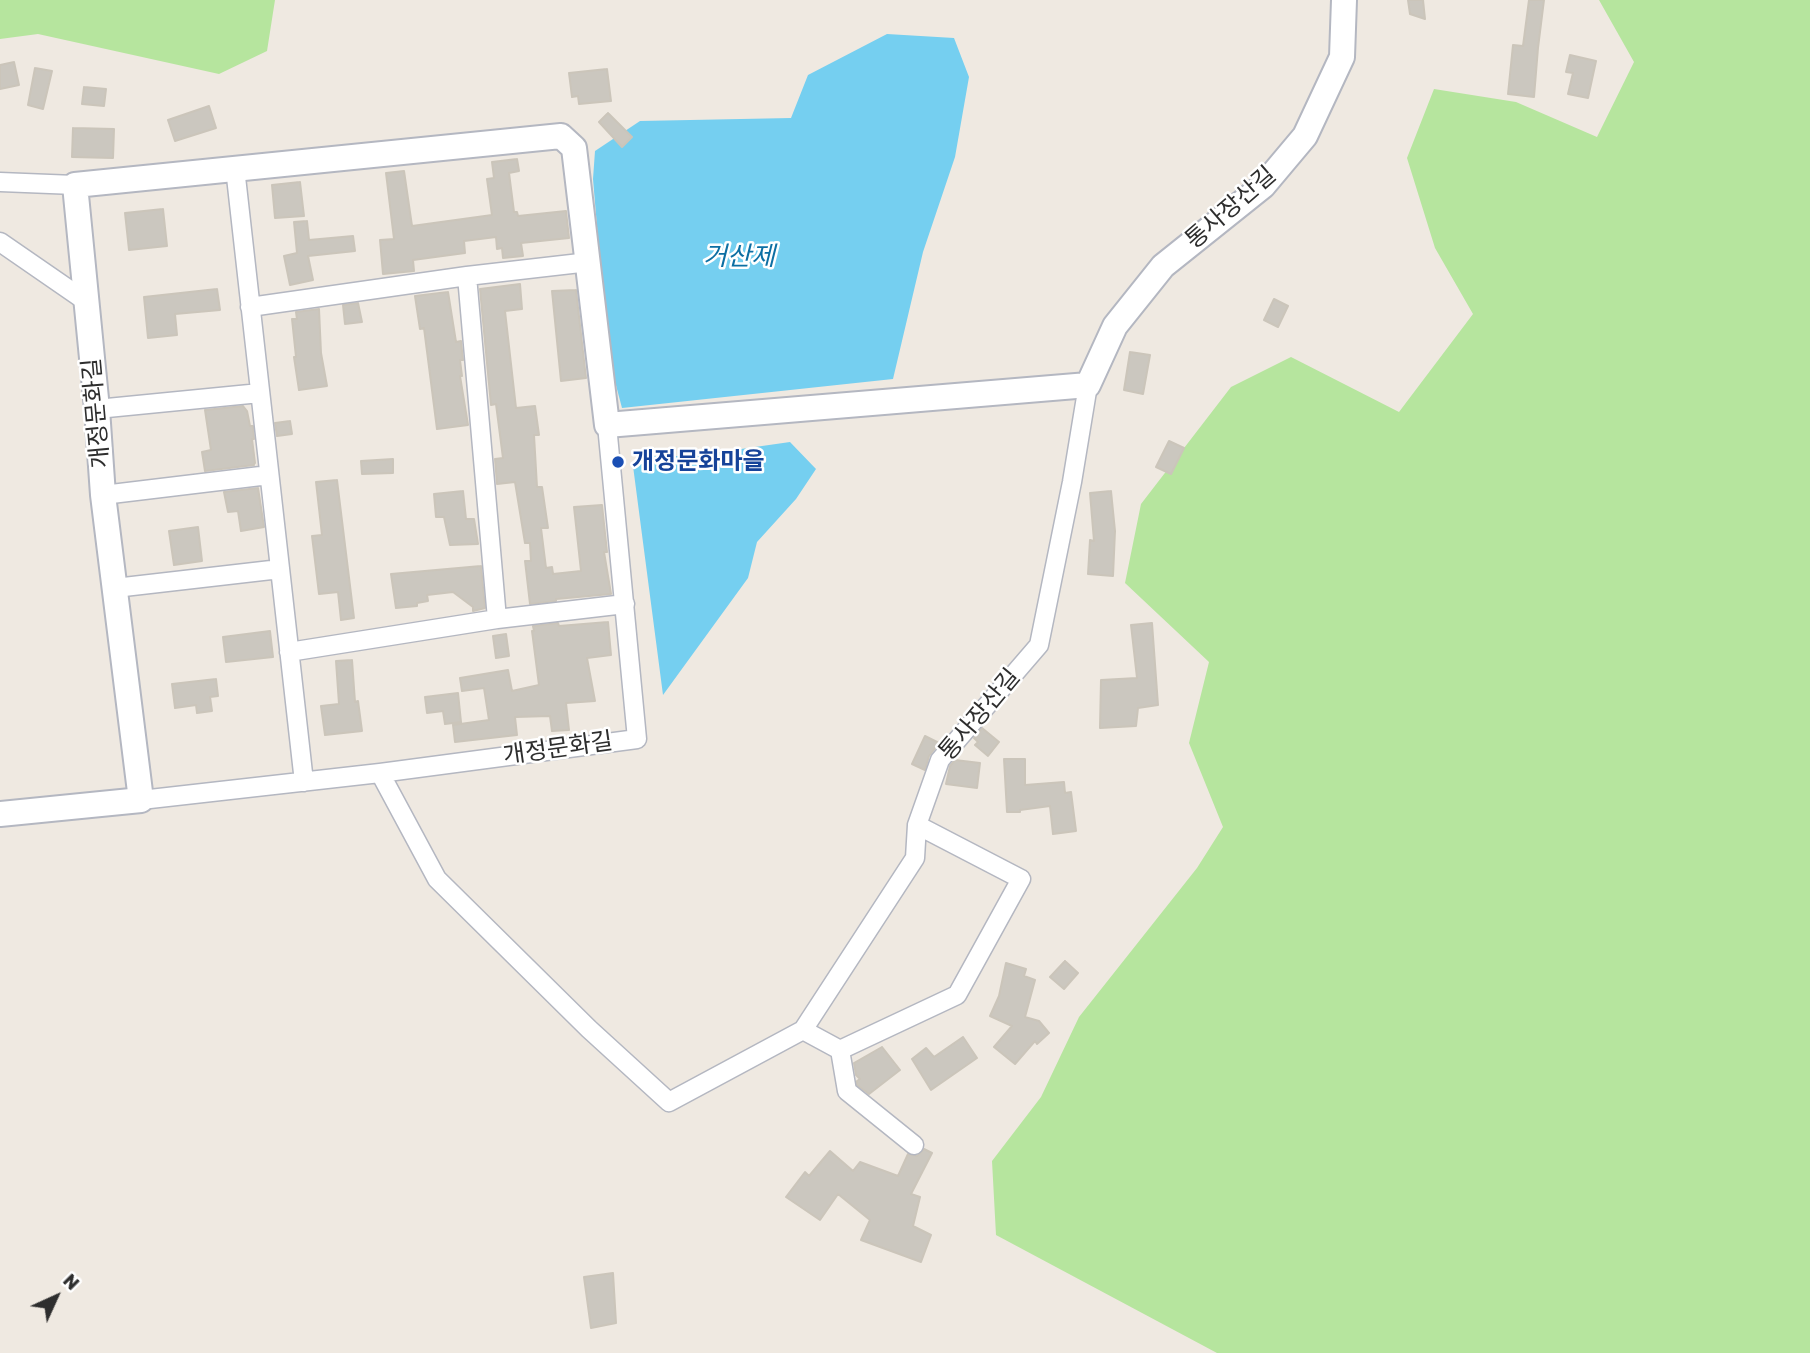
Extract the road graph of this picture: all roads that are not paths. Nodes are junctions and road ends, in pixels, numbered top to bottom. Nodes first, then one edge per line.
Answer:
1 (1344, 0) edge
2 (235, 168) junction
3 (0, 182) edge
4 (75, 185) junction
5 (0, 242) edge
6 (589, 262) junction
7 (467, 276) junction
8 (87, 302) junction
9 (250, 307) junction
10 (1088, 385) junction
11 (260, 393) junction
12 (97, 409) junction
13 (607, 425) junction
14 (269, 475) junction
15 (103, 495) junction
16 (280, 569) junction
17 (115, 588) junction
18 (625, 604) junction
19 (497, 620) junction
20 (289, 652) junction
21 (380, 773) junction
22 (304, 782) junction
23 (141, 800) junction
24 (0, 814) edge
25 (917, 825) junction
26 (803, 1030) junction
27 (840, 1050) junction
28 (914, 1145) dead end

1 - 10 street, 통사장산길
2 - 4 street, 개정문화길
2 - 6 street, 개정문화길
2 - 9 street
3 - 4 street
4 - 8 street, 개정문화길
5 - 8 street
6 - 7 street
6 - 13 street, 개정문화길
7 - 9 street
7 - 19 street
8 - 12 street, 개정문화길
9 - 11 street
10 - 13 street
10 - 25 street, 통사장산길
11 - 12 street
11 - 14 street
12 - 15 street, 개정문화길
13 - 18 street, 개정문화길
14 - 15 street
14 - 16 street
15 - 17 street, 개정문화길
16 - 17 street
16 - 20 street
17 - 23 street, 개정문화길
18 - 19 street
18 - 21 street, 개정문화길
19 - 20 street
20 - 22 street
21 - 22 street, 개정문화길
21 - 26 street, 통사장산길
22 - 23 street, 개정문화길
23 - 24 street, 개정문화길
25 - 26 street, 통사장산길
25 - 27 street
26 - 27 street
27 - 28 street

